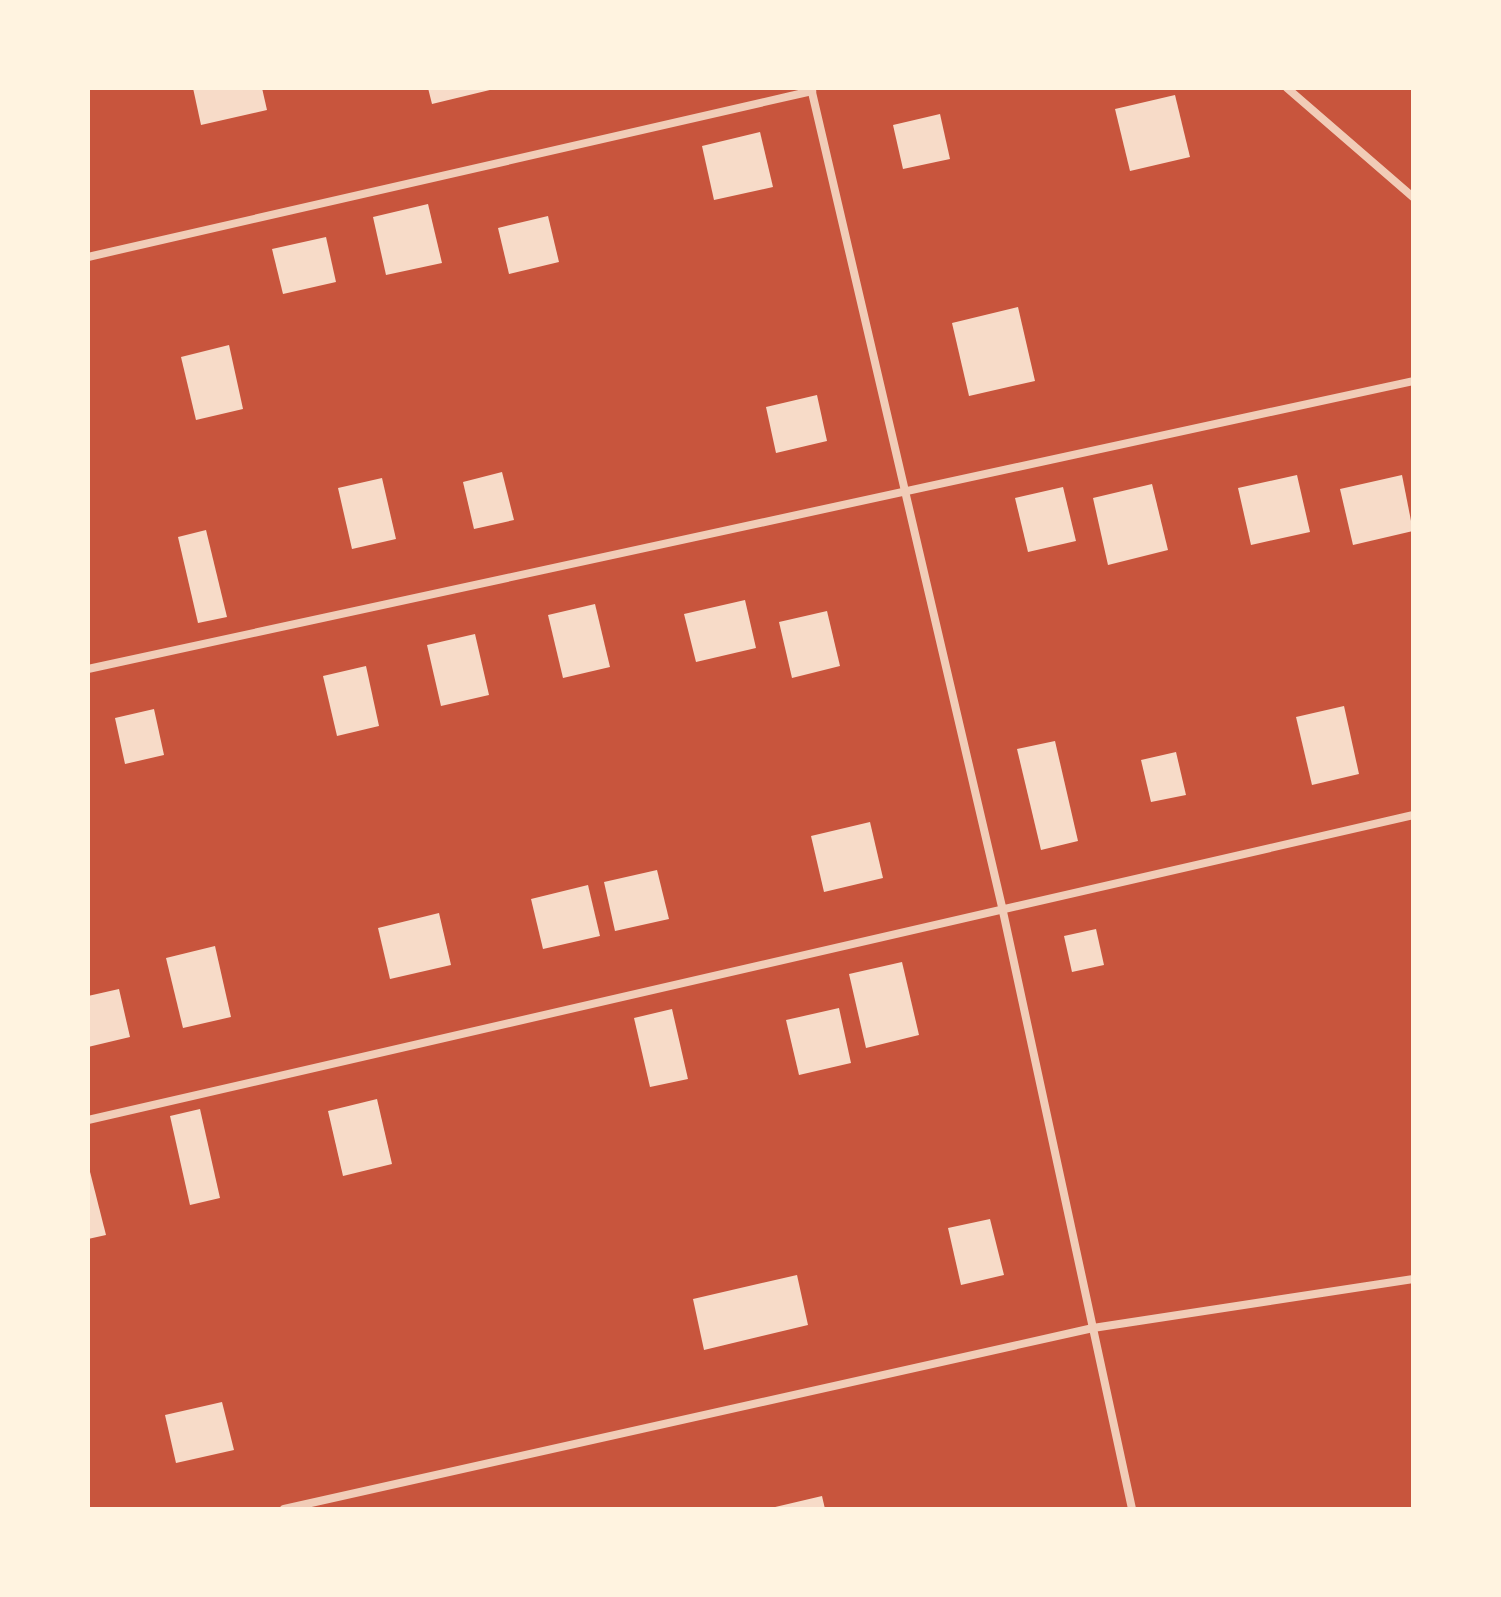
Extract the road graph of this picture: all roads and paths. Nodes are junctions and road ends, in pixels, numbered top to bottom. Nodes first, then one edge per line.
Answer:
1 (1287, 88) edge
2 (811, 90) edge
3 (1413, 197) edge
4 (88, 257) edge
5 (1413, 381) edge
6 (905, 492) junction
7 (88, 669) edge
8 (1413, 815) edge
9 (1002, 907) junction
10 (88, 1120) edge
11 (1413, 1279) edge
12 (1093, 1328) junction
13 (284, 1509) edge
14 (1132, 1509) edge

1 - 3 street
2 - 4 street
2 - 6 street
5 - 6 street
6 - 7 street
6 - 9 street
8 - 9 street
9 - 10 street
9 - 12 street
11 - 12 street
12 - 13 street
12 - 14 street

